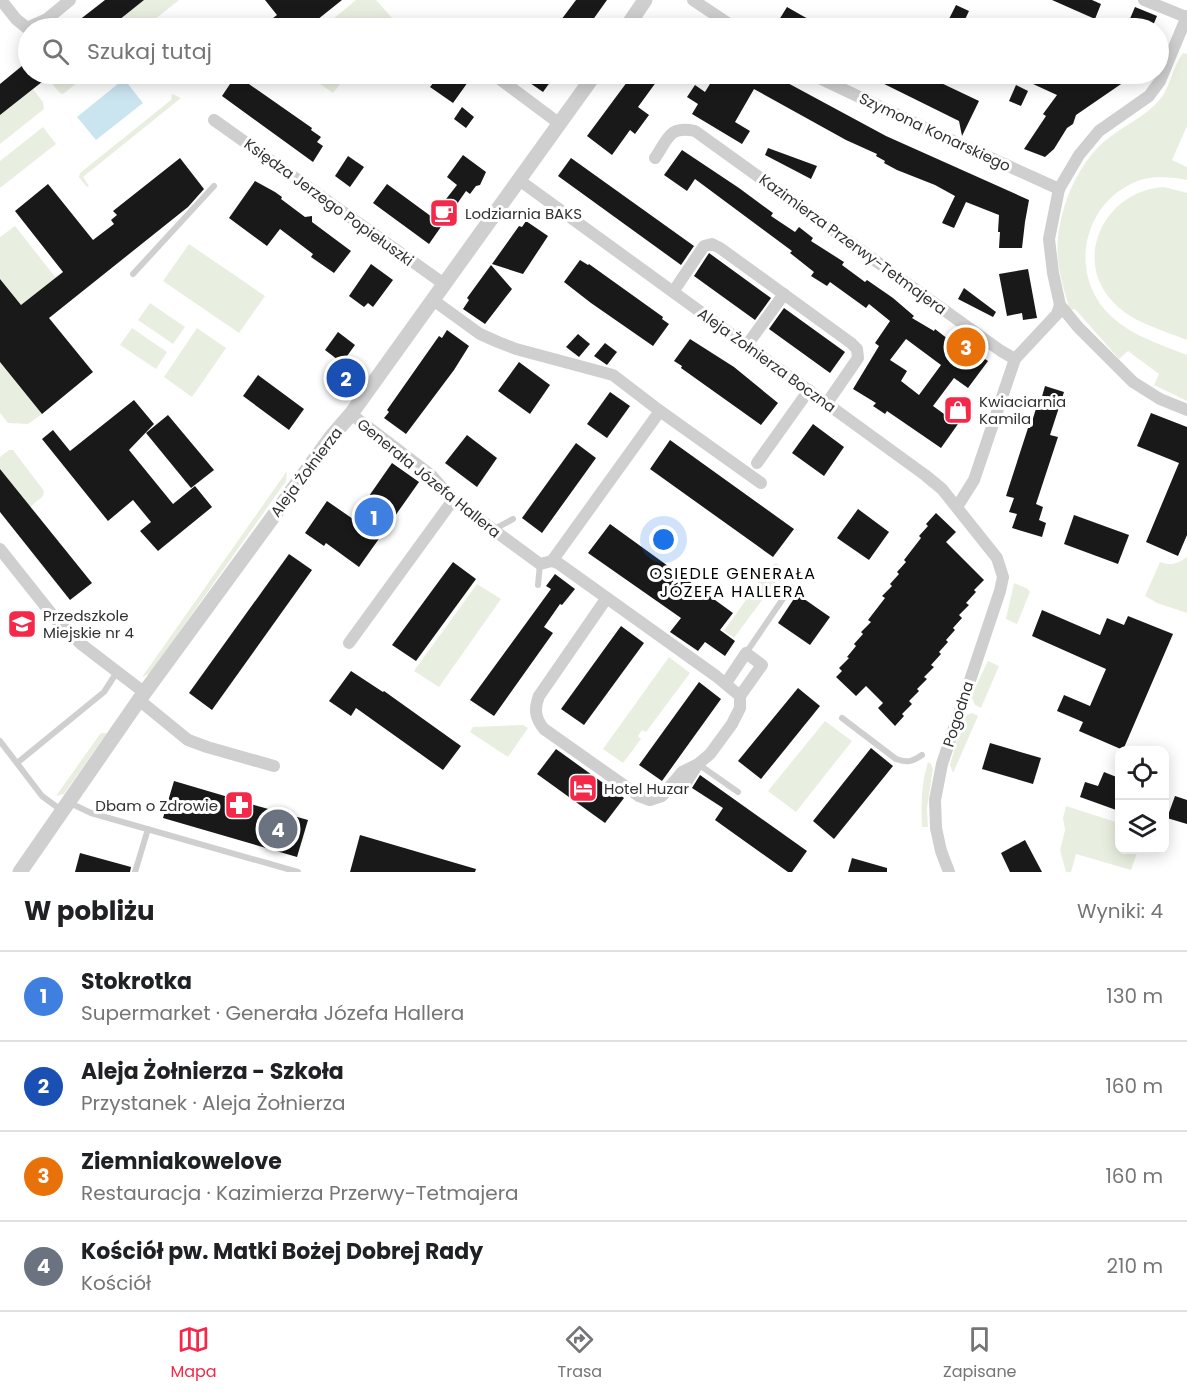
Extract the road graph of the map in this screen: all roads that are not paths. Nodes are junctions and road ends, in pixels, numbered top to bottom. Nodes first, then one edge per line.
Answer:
1 (1, 0) edge
2 (70, 0) edge
3 (645, 0) edge
4 (693, 0) edge
5 (1144, 0) edge
6 (1187, 17) edge
7 (48, 18) edge
8 (633, 18) edge
9 (720, 18) edge
10 (18, 21) edge
11 (1169, 62) edge
12 (506, 84) edge
13 (588, 84) edge
14 (832, 84) edge
15 (1157, 84) edge
16 (214, 120) dead end
17 (560, 124) junction
18 (655, 158) dead end
19 (519, 180) junction
20 (214, 186) dead end
21 (1059, 189) junction
22 (133, 274) dead end
23 (444, 284) junction
24 (673, 292) junction
25 (784, 294) junction
26 (433, 300) junction
27 (1060, 305) junction
28 (747, 345) junction
29 (1015, 359) junction
30 (809, 390) junction
31 (827, 403) junction
32 (1187, 410) edge
33 (660, 411) junction
34 (351, 414) junction
35 (757, 463) dead end
36 (761, 483) dead end
37 (453, 500) junction
38 (957, 507) junction
39 (513, 519) dead end
40 (493, 530) junction
41 (0, 549) edge
42 (997, 558) joint
43 (546, 562) junction
44 (538, 585) dead end
45 (791, 586) dead end
46 (606, 599) junction
47 (349, 643) dead end
48 (746, 653) junction
49 (117, 672) junction
50 (721, 680) junction
51 (740, 696) junction
52 (142, 697) junction
53 (842, 718) dead end
54 (0, 741) edge
55 (922, 755) dead end
56 (17, 763) junction
57 (698, 764) junction
58 (274, 766) dead end
59 (685, 784) dead end
60 (738, 792) dead end
61 (65, 806) junction
62 (148, 829) junction
63 (20, 872) edge
64 (135, 872) edge
65 (298, 872) edge
66 (949, 872) edge

1 - 10 street
2 - 7 street
3 - 8 street
4 - 9 street
5 - 6 street
6 - 11 street
12 - 17 street
13 - 17 street, Aleja Żołnierza
14 - 21 street, Szymona Konarskiego
15 - 21 street
16 - 23 street, Księdza Jerzego Popiełuszki
17 - 19 street, Aleja Żołnierza
18 - 29 street, Kazimierza Przerwy-Tetmajera
19 - 23 street, Aleja Żołnierza
19 - 24 street, Aleja Żołnierza Boczna
20 - 22 lane
21 - 27 street
23 - 26 street, Aleja Żołnierza
24 - 25 street
24 - 28 street, Aleja Żołnierza Boczna
25 - 28 street
25 - 31 street
26 - 33 street
26 - 34 street, Aleja Żołnierza
27 - 29 street
27 - 32 street
28 - 30 street, Aleja Żołnierza Boczna
29 - 38 street
30 - 31 street, Aleja Żołnierza Boczna
30 - 35 street
31 - 38 street, Aleja Żołnierza Boczna
33 - 36 street
33 - 43 street
34 - 37 street, Generała Józefa Hallera
34 - 52 street, Aleja Żołnierza
37 - 40 street, Generała Józefa Hallera
37 - 47 street
38 - 42 street, Aleja Żołnierza Boczna
39 - 40 lane
40 - 43 street, Generała Józefa Hallera
41 - 49 street
42 - 66 street, Pogodna
43 - 44 lane
43 - 46 street, Generała Józefa Hallera
45 - 48 lane
46 - 50 street, Generała Józefa Hallera
46 - 57 street
48 - 50 street
48 - 51 street
49 - 52 street
49 - 56 lane
50 - 51 street, Generała Józefa Hallera
51 - 57 street
52 - 58 street
52 - 61 street, Aleja Żołnierza
53 - 55 lane
54 - 56 lane
56 - 61 lane
57 - 59 street
57 - 60 lane
61 - 62 lane
61 - 63 street, Aleja Żołnierza
62 - 64 lane
62 - 65 lane

